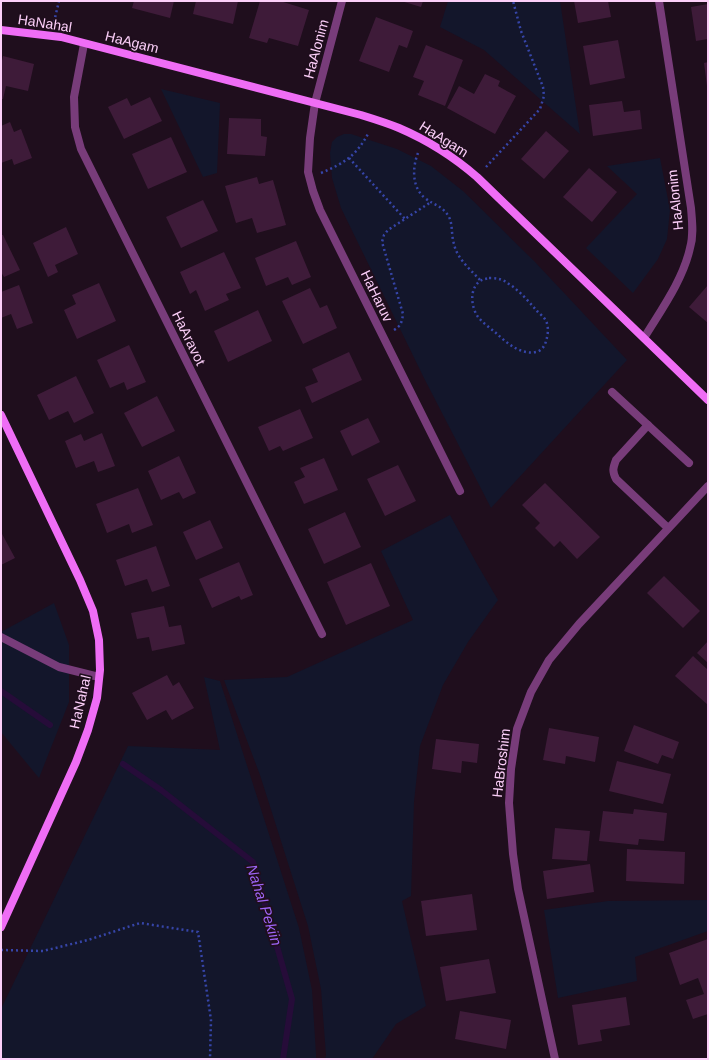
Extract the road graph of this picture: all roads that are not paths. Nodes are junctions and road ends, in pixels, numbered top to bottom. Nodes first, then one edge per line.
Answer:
1 (342, 1) edge
2 (659, 1) edge
3 (1, 30) edge
4 (84, 44) junction
5 (315, 103) junction
6 (644, 338) junction
7 (612, 392) dead end
8 (708, 400) edge
9 (1, 415) edge
10 (648, 425) junction
11 (689, 463) dead end
12 (708, 486) edge
13 (460, 491) dead end
14 (668, 528) junction
15 (322, 634) dead end
16 (1, 637) edge
17 (99, 677) junction
18 (1, 927) edge
19 (555, 1059) edge

1 - 5 street, HaAlonim
2 - 6 street, HaAlonim
3 - 4 street, HaNahal
4 - 5 street, HaAgam
4 - 15 street, HaAravot
5 - 6 street, HaAgam
5 - 13 street, HaHaruv
6 - 8 street, HaAgam
7 - 10 street
9 - 17 street, HaNahal
10 - 11 street
10 - 14 street
12 - 14 street, HaBroshim
14 - 19 street, HaBroshim
16 - 17 street
17 - 18 street, HaNahal

